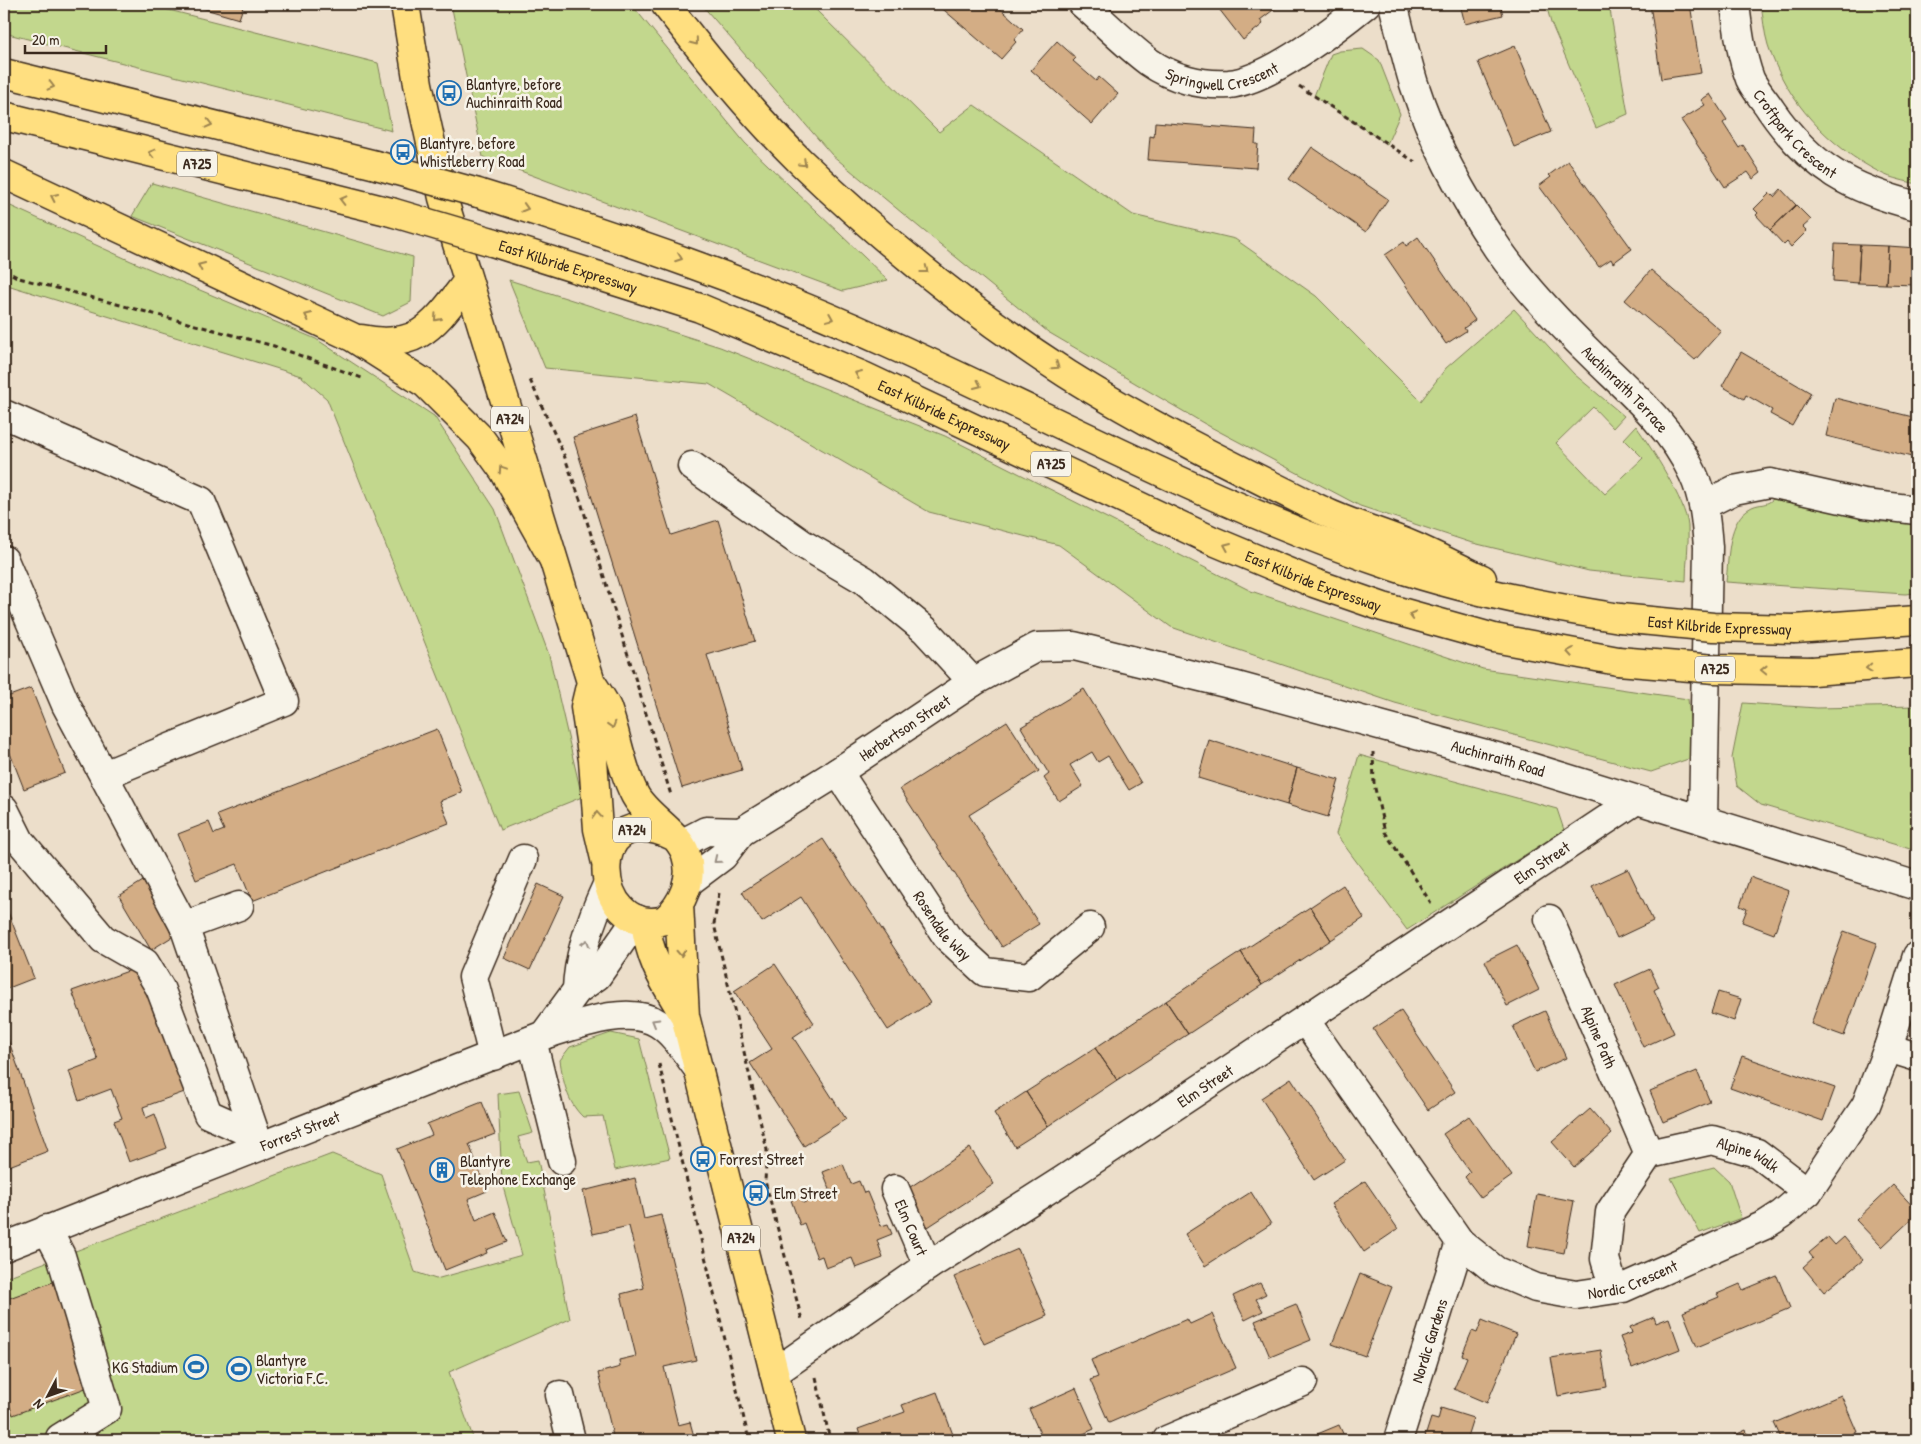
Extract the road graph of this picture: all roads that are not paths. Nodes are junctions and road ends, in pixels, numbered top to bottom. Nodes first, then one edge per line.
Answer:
1 (405, 4) edge
2 (665, 4) edge
3 (1084, 4) edge
4 (1366, 4) edge
5 (1393, 4) edge
6 (1735, 4) edge
7 (4, 74) edge
8 (4, 116) edge
9 (4, 174) edge
10 (1917, 206) edge
11 (468, 281) junction
12 (352, 337) junction
13 (4, 416) edge
14 (692, 466) dead end
15 (1704, 505) junction
16 (1917, 510) edge
17 (552, 557) junction
18 (4, 560) edge
19 (1532, 603) junction
20 (1917, 620) edge
21 (1074, 646) joint
22 (1917, 664) edge
23 (591, 682) junction
24 (973, 682) junction
25 (838, 772) junction
26 (104, 776) junction
27 (1636, 800) junction
28 (4, 810) edge
29 (1703, 819) junction
30 (741, 832) junction
31 (677, 840) junction
32 (523, 858) dead end
33 (607, 874) junction
34 (1917, 886) edge
35 (683, 894) junction
36 (239, 906) dead end
37 (1549, 919) dead end
38 (641, 920) junction
39 (184, 926) junction
40 (1090, 927) dead end
41 (1917, 956) edge
42 (577, 990) junction
43 (685, 1016) junction
44 (1305, 1020) junction
45 (538, 1037) junction
46 (1888, 1048) junction
47 (493, 1056) junction
48 (1917, 1057) edge
49 (699, 1070) junction
50 (257, 1140) junction
51 (1649, 1154) junction
52 (562, 1161) dead end
53 (895, 1189) dead end
54 (1808, 1192) junction
55 (47, 1229) junction
56 (1460, 1242) junction
57 (4, 1247) edge
58 (928, 1266) junction
59 (1614, 1289) junction
60 (774, 1373) junction
61 (1303, 1382) dead end
62 (560, 1395) dead end
63 (60, 1438) dead end
64 (571, 1440) edge
65 (791, 1440) edge
66 (1167, 1440) edge
67 (1398, 1440) edge

1 - 11 main road, A724
2 -> 19 main road, A725
3 - 4 street, Springwell Crescent
5 - 15 street, Auchinraith Terrace
6 - 10 street, Croftpark Crescent
7 -> 19 main road, East Kilbride Expressway / A725, bridge
22 -> 8 main road, East Kilbride Expressway / A725, bridge
12 -> 9 main road
11 -> 12 main road
11 - 17 main road, A724
17 -> 12 main road
13 - 26 street
14 - 24 street
15 - 16 street
15 - 29 street, Auchinraith Terrace
17 - 23 main road, A724
18 - 26 street
19 - 20 main road, East Kilbride Expressway / A725, bridge
21 - 24 street, Herbertson Street
21 - 27 street, Auchinraith Road
23 -> 31 main road, A724
33 -> 23 main road, A724
24 - 25 street, Herbertson Street
25 - 30 street, Herbertson Street
25 - 40 street, Rosendale Way
26 - 39 street
27 - 29 street, Auchinraith Road
27 - 44 street, Elm Street
28 - 50 street, Forrest Street
29 - 34 street, Auchinraith Road
30 - 31 street
30 -> 35 street, Herbertson Street
31 - 33 main road, A724
31 - 35 main road, A724
32 - 47 street
33 - 38 main road, A724
42 -> 33 street
35 - 38 main road
35 -> 43 main road, A724
36 - 39 street
37 - 51 street, Alpine Path
38 - 42 street
38 - 43 main road, A724
39 - 50 street
41 - 46 street, Nordic Crescent
42 - 45 street
43 - 49 main road, A724
44 - 56 street, Nordic Crescent
44 - 58 street, Elm Street
45 - 47 street, Forrest Street
49 -> 45 street, Forrest Street
45 - 52 street
46 - 48 street
46 - 54 street, Nordic Crescent
47 - 50 street, Forrest Street
49 - 60 main road, A724
50 - 55 street, Forrest Street
51 - 54 street, Alpine Walk
51 - 59 street
53 - 58 street, Elm Court
54 - 59 street, Nordic Crescent
55 - 57 street, Forrest Street
55 - 63 street
56 - 59 street, Nordic Crescent
56 - 67 street, Nordic Gardens
58 - 60 street, Elm Street
60 - 65 main road, A724
61 - 66 street
62 - 64 street

